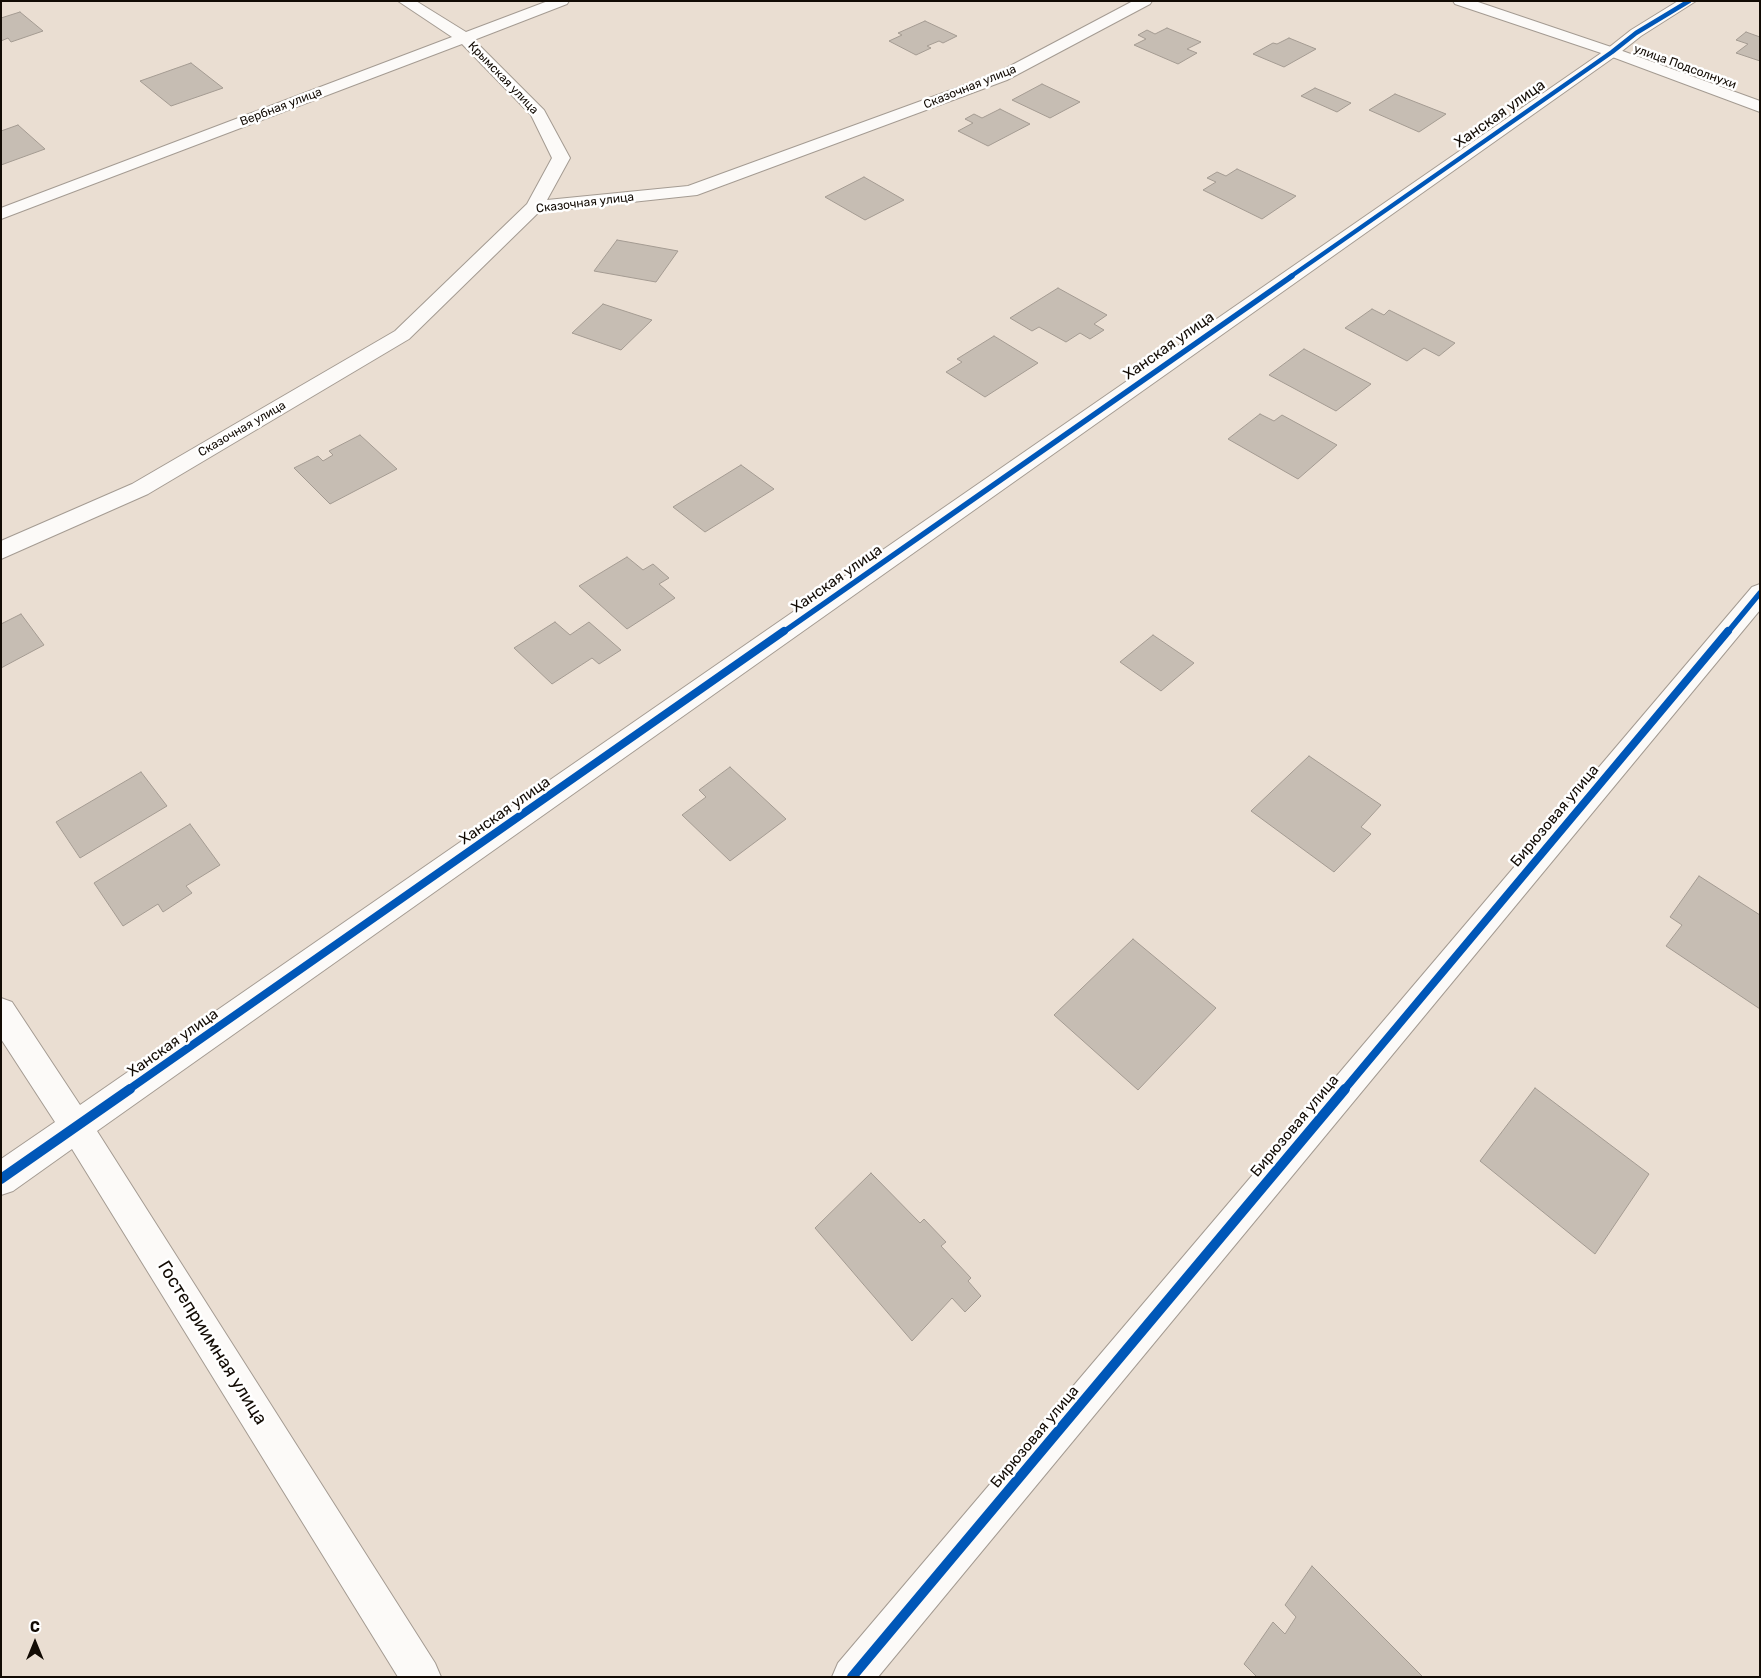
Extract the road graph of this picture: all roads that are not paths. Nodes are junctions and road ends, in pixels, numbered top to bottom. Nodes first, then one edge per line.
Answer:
1 (405, 1) edge
2 (562, 1) edge
3 (1145, 1) edge
4 (1460, 1) edge
5 (1688, 1) edge
6 (464, 38) junction
7 (1612, 52) junction
8 (1760, 107) edge
9 (534, 207) junction
10 (1, 214) edge
11 (1, 551) edge
12 (1760, 593) edge
13 (1, 1012) edge
14 (77, 1128) junction
15 (1, 1179) edge
16 (421, 1677) edge
17 (852, 1677) edge

1 - 6 street, Крымская улица
2 - 6 street, Вербная улица
3 - 9 street, Сказочная улица
4 - 7 street, улица Подсолнухи
5 - 7 street, Ханская улица
6 - 9 street, Крымская улица
6 - 10 street, Вербная улица
7 - 8 street, улица Подсолнухи
7 - 14 street, Ханская улица
9 - 11 street, Сказочная улица
12 - 17 street, Бирюзовая улица
13 - 14 street, Гостеприимная улица
14 - 15 street, Ханская улица
14 - 16 street, Гостеприимная улица

